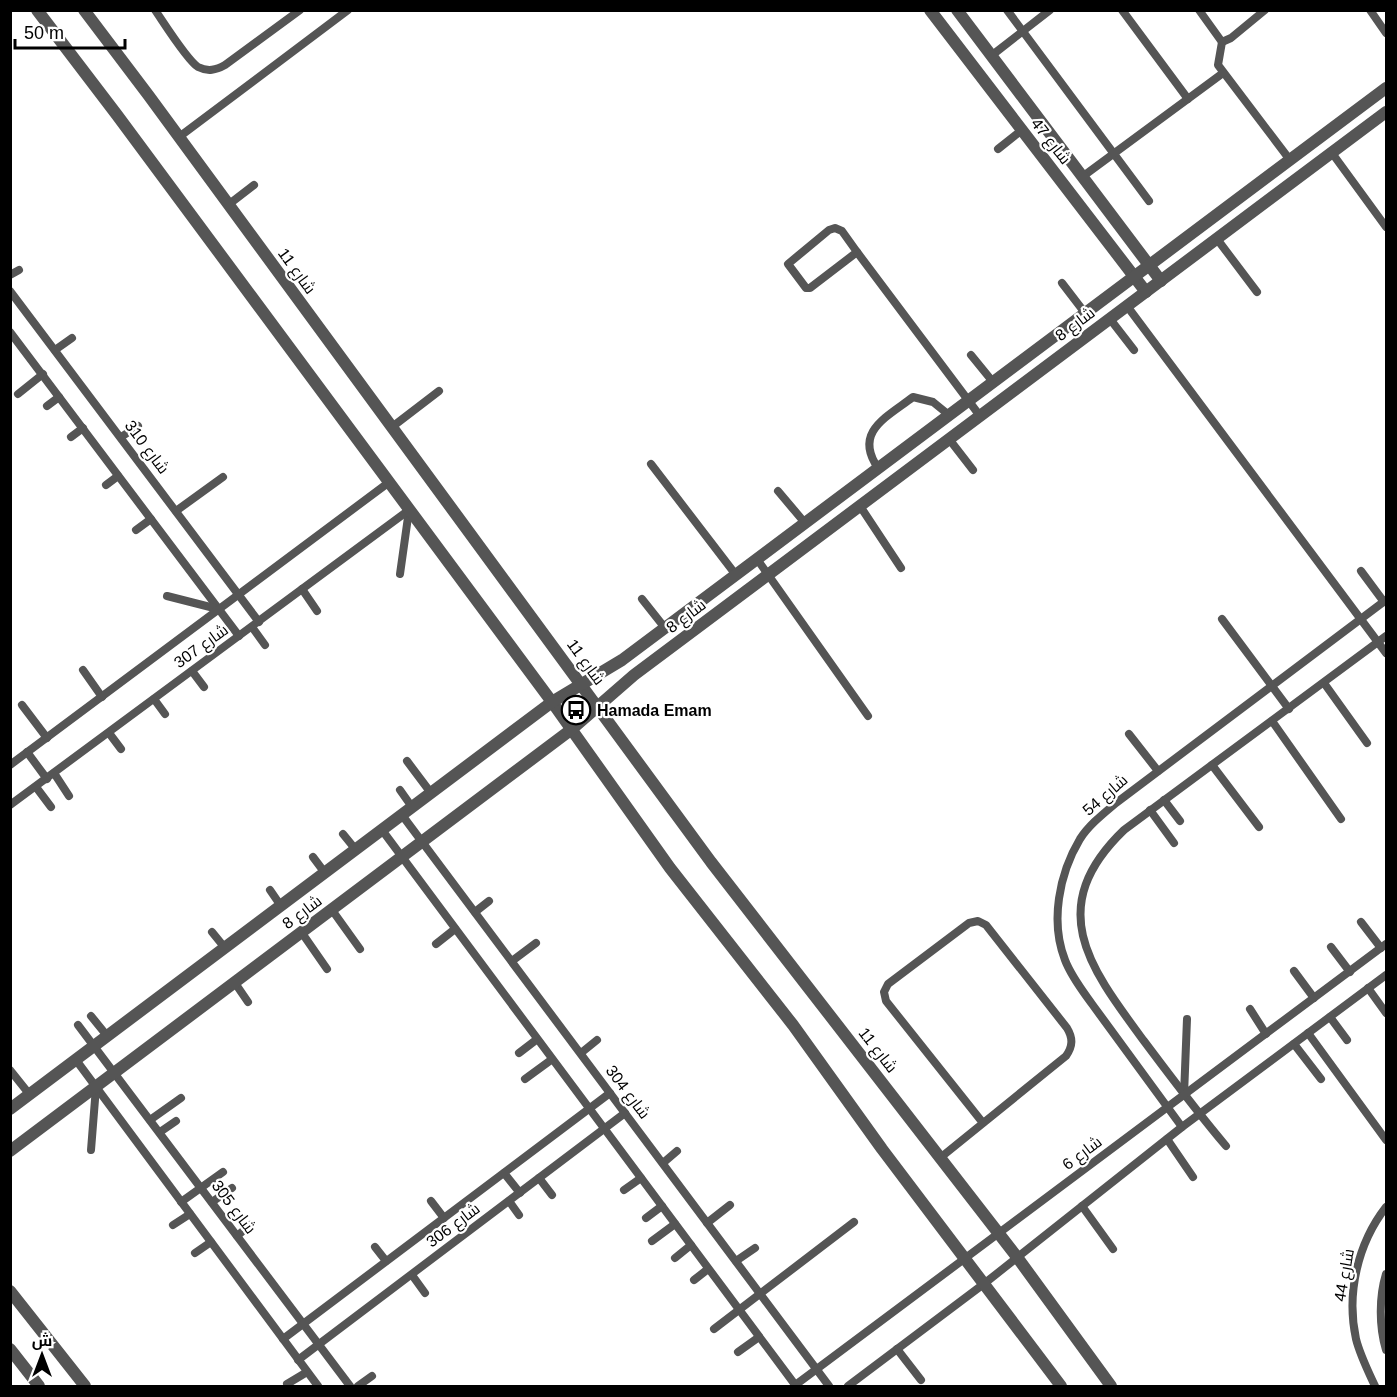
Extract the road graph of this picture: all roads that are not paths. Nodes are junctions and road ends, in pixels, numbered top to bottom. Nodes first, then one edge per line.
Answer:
1 (37, 10) edge
2 (84, 10) edge
3 (155, 10) edge
4 (300, 10) edge
5 (348, 10) edge
6 (930, 10) edge
7 (957, 10) edge
8 (1007, 10) edge
9 (1050, 10) edge
10 (1122, 10) edge
11 (1199, 10) edge
12 (1265, 10) edge
13 (1370, 10) edge
14 (1023, 31) junction
15 (1386, 33) edge
16 (1222, 42) junction
17 (991, 56) junction
18 (1223, 73) junction
19 (1386, 88) edge
20 (1188, 99) junction
21 (1386, 112) edge
22 (1022, 130) junction
23 (179, 137) junction
24 (998, 150) dead end
25 (1332, 153) junction
26 (1114, 154) junction
27 (1290, 160) junction
28 (1082, 177) junction
29 (254, 185) dead end
30 (1149, 201) dead end
31 (228, 205) junction
32 (1386, 227) edge
33 (1217, 239) junction
34 (857, 252) junction
35 (1149, 266) junction
36 (19, 270) dead end
37 (10, 275) edge
38 (1134, 276) junction
39 (1161, 281) junction
40 (1062, 283) dead end
41 (10, 291) edge
42 (1146, 292) junction
43 (1257, 292) dead end
44 (1127, 306) junction
45 (1085, 314) junction
46 (1110, 319) junction
47 (10, 332) edge
48 (72, 338) dead end
49 (55, 350) junction
50 (1134, 350) dead end
51 (971, 355) dead end
52 (42, 374) junction
53 (993, 382) junction
54 (439, 392) dead end
55 (18, 394) dead end
56 (59, 397) junction
57 (969, 400) junction
58 (47, 406) dead end
59 (949, 415) junction
60 (980, 416) junction
61 (138, 426) dead end
62 (82, 428) junction
63 (392, 428) junction
64 (71, 437) dead end
65 (121, 437) junction
66 (949, 439) junction
67 (651, 464) dead end
68 (878, 468) junction
69 (973, 470) dead end
70 (118, 476) junction
71 (223, 477) dead end
72 (388, 483) junction
73 (106, 485) dead end
74 (778, 491) dead end
75 (860, 506) junction
76 (409, 510) junction
77 (176, 511) junction
78 (151, 519) junction
79 (805, 523) junction
80 (136, 530) dead end
81 (757, 559) junction
82 (902, 568) dead end
83 (1360, 571) dead end
84 (400, 574) dead end
85 (736, 575) junction
86 (768, 575) junction
87 (302, 590) junction
88 (238, 595) junction
89 (167, 596) dead end
90 (642, 599) dead end
91 (1385, 601) edge
92 (219, 609) junction
93 (317, 611) dead end
94 (1222, 619) dead end
95 (1361, 619) junction
96 (255, 624) junction
97 (665, 628) junction
98 (239, 636) junction
99 (1386, 636) edge
100 (1378, 642) junction
101 (265, 645) dead end
102 (1386, 653) edge
103 (83, 670) dead end
104 (192, 671) junction
105 (581, 683) junction
106 (1324, 683) junction
107 (1272, 686) junction
108 (204, 687) dead end
109 (102, 697) junction
110 (154, 699) junction
111 (552, 702) junction
112 (22, 705) dead end
113 (599, 708) junction
114 (1289, 709) junction
115 (165, 714) dead end
116 (868, 716) dead end
117 (1272, 721) junction
118 (572, 729) junction
119 (109, 733) junction
120 (1129, 734) dead end
121 (47, 738) junction
122 (1367, 743) dead end
123 (121, 749) dead end
124 (27, 752) junction
125 (407, 761) dead end
126 (10, 765) edge
127 (1212, 765) junction
128 (1158, 771) junction
129 (50, 776) junction
130 (36, 786) junction
131 (400, 790) dead end
132 (431, 793) junction
133 (69, 796) dead end
134 (1164, 800) junction
135 (10, 805) edge
136 (51, 807) dead end
137 (1150, 810) junction
138 (407, 811) junction
139 (1341, 819) dead end
140 (1180, 821) dead end
141 (1259, 827) dead end
142 (382, 830) junction
143 (343, 834) dead end
144 (423, 842) junction
145 (1174, 843) dead end
146 (356, 850) junction
147 (314, 857) dead end
148 (402, 858) junction
149 (325, 873) junction
150 (270, 890) dead end
151 (489, 901) dead end
152 (281, 906) junction
153 (332, 910) junction
154 (475, 912) junction
155 (1361, 922) dead end
156 (455, 929) junction
157 (212, 932) dead end
158 (302, 933) junction
159 (536, 942) dead end
160 (436, 944) dead end
161 (1384, 946) edge
162 (1331, 947) dead end
163 (225, 948) junction
164 (360, 949) dead end
165 (512, 961) junction
166 (327, 969) dead end
167 (1294, 971) dead end
168 (1350, 972) junction
169 (1386, 975) edge
170 (235, 983) junction
171 (1368, 988) junction
172 (1314, 998) junction
173 (248, 1002) dead end
174 (1250, 1009) dead end
175 (1386, 1013) edge
176 (91, 1016) dead end
177 (1330, 1017) junction
178 (1186, 1019) dead end
179 (78, 1025) dead end
180 (1308, 1033) junction
181 (1266, 1034) junction
182 (108, 1036) junction
183 (536, 1040) junction
184 (597, 1040) dead end
185 (1347, 1040) dead end
186 (1294, 1044) junction
187 (95, 1046) junction
188 (519, 1053) dead end
189 (580, 1053) junction
190 (76, 1060) junction
191 (551, 1060) junction
192 (10, 1070) edge
193 (115, 1073) junction
194 (525, 1078) dead end
195 (1321, 1079) dead end
196 (96, 1087) junction
197 (610, 1093) junction
198 (30, 1095) junction
199 (1184, 1095) junction
200 (181, 1098) dead end
201 (1167, 1108) junction
202 (10, 1109) edge
203 (589, 1109) junction
204 (625, 1113) junction
205 (1199, 1114) junction
206 (150, 1120) junction
207 (176, 1121) dead end
208 (983, 1123) junction
209 (1182, 1127) junction
210 (604, 1129) junction
211 (160, 1132) junction
212 (1167, 1139) junction
213 (1386, 1140) edge
214 (1226, 1146) dead end
215 (91, 1150) dead end
216 (10, 1151) edge
217 (677, 1151) dead end
218 (940, 1158) junction
219 (663, 1163) junction
220 (223, 1172) dead end
221 (504, 1173) junction
222 (539, 1178) junction
223 (641, 1178) junction
224 (1193, 1178) dead end
225 (201, 1188) junction
226 (231, 1188) dead end
227 (624, 1190) dead end
228 (520, 1192) junction
229 (552, 1195) dead end
230 (431, 1201) dead end
231 (180, 1202) junction
232 (212, 1202) junction
233 (509, 1202) junction
234 (730, 1205) dead end
235 (662, 1206) junction
236 (1082, 1206) junction
237 (1386, 1207) edge
238 (190, 1214) junction
239 (519, 1215) dead end
240 (444, 1218) junction
241 (646, 1218) dead end
242 (854, 1222) dead end
243 (707, 1223) junction
244 (675, 1224) junction
245 (173, 1225) dead end
246 (250, 1225) dead end
247 (998, 1234) junction
248 (237, 1236) junction
249 (652, 1241) dead end
250 (211, 1242) junction
251 (691, 1245) junction
252 (375, 1247) dead end
253 (755, 1248) dead end
254 (1113, 1249) dead end
255 (195, 1254) dead end
256 (1017, 1257) junction
257 (675, 1258) dead end
258 (966, 1258) junction
259 (386, 1261) junction
260 (736, 1261) junction
261 (708, 1269) junction
262 (1386, 1274) edge
263 (412, 1275) junction
264 (694, 1280) dead end
265 (985, 1283) junction
266 (10, 1291) edge
267 (425, 1293) dead end
268 (760, 1294) junction
269 (739, 1310) junction
270 (303, 1324) junction
271 (714, 1329) dead end
272 (759, 1337) junction
273 (283, 1339) junction
274 (318, 1345) junction
275 (10, 1349) edge
276 (897, 1349) junction
277 (1386, 1350) edge
278 (738, 1352) dead end
279 (298, 1360) junction
280 (817, 1370) junction
281 (307, 1372) junction
282 (372, 1376) dead end
283 (921, 1380) dead end
284 (287, 1384) dead end
285 (39, 1386) edge
286 (85, 1386) edge
287 (318, 1386) edge
288 (350, 1386) edge
289 (358, 1386) edge
290 (795, 1386) edge
291 (829, 1386) edge
292 (848, 1386) edge
293 (1061, 1386) edge
294 (1111, 1386) edge
295 (1375, 1386) edge

1 - 72 street
2 - 23 street, شارع 11
3 - 4 lane
5 - 23 lane
6 - 22 street, شارع 47
7 - 17 street, شارع 47
8 - 14 lane
9 - 14 lane
10 - 20 lane
11 - 16 lane
12 - 16 lane
13 - 15 lane
14 - 17 lane
14 - 26 lane
16 - 18 lane
17 - 28 street, شارع 47
18 - 20 lane
18 - 27 lane
19 - 27 street, شارع 8
20 - 26 lane
21 - 25 street, شارع 8
22 - 24 lane
22 - 38 street, شارع 47
23 - 31 street, شارع 11
25 - 32 lane
25 - 33 street, شارع 8
26 - 28 lane
26 - 30 lane
27 - 35 street, شارع 8
28 - 35 street, شارع 47
29 - 31 lane
31 - 63 street, شارع 11
33 - 39 street, شارع 8
33 - 43 lane
34 - 34 lane
34 - 57 lane
35 - 38 street, شارع 8
35 - 39 street, شارع 47
36 - 37 lane
38 - 42 street, شارع 47
38 - 45 street, شارع 8
39 - 42 street, شارع 8
40 - 45 lane
41 - 49 lane, شارع 310
42 - 44 street, شارع 8
44 - 46 street, شارع 8
44 - 95 lane
45 - 53 street, شارع 8
46 - 50 lane
46 - 60 street, شارع 8
47 - 52 lane
48 - 49 lane
49 - 65 lane, شارع 310
51 - 53 lane
52 - 55 lane
52 - 56 lane
53 - 57 street, شارع 8
54 - 63 lane
56 - 58 lane
56 - 62 lane
57 - 59 street, شارع 8
57 - 60 lane
59 - 68 street, شارع 8
59 - 68 lane
60 - 66 street, شارع 8
61 - 65 lane
62 - 64 lane
62 - 70 lane
63 - 105 street, شارع 11
65 - 77 lane, شارع 310
66 - 69 lane
66 - 75 street, شارع 8
67 - 85 lane
68 - 79 street, شارع 8
70 - 73 lane
70 - 78 lane
71 - 77 lane
72 - 76 street
72 - 88 lane, شارع 307
74 - 79 lane
75 - 82 lane
75 - 86 street, شارع 8
76 - 84 lane
76 - 87 lane, شارع 307
76 - 111 street
77 - 88 lane, شارع 310
78 - 80 lane
78 - 92 lane
79 - 81 street, شارع 8
81 - 85 street, شارع 8
81 - 86 lane
83 - 91 lane
85 - 97 street, شارع 8
86 - 113 street, شارع 8
86 - 116 lane
87 - 93 lane
87 - 96 lane, شارع 307
88 - 92 lane, شارع 307
88 - 96 lane, شارع 310
89 - 92 lane
90 - 97 lane
91 - 95 lane, شارع 54
92 - 98 lane
92 - 109 lane, شارع 307
94 - 107 lane
95 - 100 lane
95 - 107 lane, شارع 54
96 - 98 lane, شارع 307
96 - 101 lane, شارع 310
97 - 105 street, شارع 8
98 - 104 lane, شارع 307
99 - 100 lane
100 - 102 lane
100 - 106 lane
103 - 109 lane
104 - 108 lane
104 - 110 lane, شارع 307
105 - 111 street, شارع 8
105 - 113 street, شارع 11
106 - 114 lane
106 - 122 lane
107 - 114 lane
107 - 128 lane, شارع 54
109 - 121 lane, شارع 307
110 - 115 lane
110 - 119 lane, شارع 307
111 - 118 street
111 - 132 street, شارع 8
112 - 121 lane
113 - 118 street, شارع 8
113 - 218 street, شارع 11
114 - 117 lane
117 - 127 lane
117 - 139 lane
118 - 144 street, شارع 8
118 - 258 street
119 - 123 lane
119 - 129 lane, شارع 307
120 - 128 lane
121 - 124 lane, شارع 307
124 - 126 lane, شارع 307
124 - 129 lane
125 - 132 lane
127 - 134 lane
127 - 141 lane
128 - 201 lane, شارع 54
129 - 130 lane, شارع 307
129 - 133 lane
130 - 135 lane, شارع 307
130 - 136 lane
131 - 138 lane, شارع 304
132 - 138 street, شارع 8
134 - 137 lane
134 - 140 lane
137 - 145 lane
137 - 199 lane
138 - 142 street, شارع 8
138 - 144 lane, شارع 304
142 - 146 street, شارع 8
142 - 148 lane
143 - 146 lane
144 - 148 street, شارع 8
144 - 154 lane, شارع 304
146 - 149 street, شارع 8
147 - 149 lane
148 - 153 street, شارع 8
148 - 156 lane
149 - 152 street, شارع 8
150 - 152 lane
151 - 154 lane
152 - 163 street, شارع 8
153 - 158 street, شارع 8
153 - 164 lane
154 - 165 lane, شارع 304
155 - 161 lane
156 - 160 lane
156 - 183 lane
157 - 163 lane
158 - 166 lane
158 - 170 street, شارع 8
159 - 165 lane
161 - 168 lane, شارع 6
162 - 168 lane
163 - 182 street, شارع 8
165 - 189 lane, شارع 304
167 - 172 lane
168 - 172 lane, شارع 6
169 - 171 lane
170 - 173 lane
170 - 193 street, شارع 8
171 - 175 lane
171 - 177 lane
172 - 181 lane, شارع 6
174 - 181 lane
176 - 182 lane
177 - 180 lane
177 - 185 lane
178 - 199 lane
179 - 187 lane, شارع 305
180 - 186 lane
180 - 213 lane
181 - 199 lane, شارع 6
182 - 187 street, شارع 8
183 - 188 lane
183 - 191 lane
184 - 189 lane
186 - 195 lane
186 - 205 lane
187 - 190 street, شارع 8
187 - 193 lane, شارع 305
189 - 197 lane, شارع 304
190 - 196 lane
190 - 198 street, شارع 8
191 - 194 lane
191 - 203 lane
192 - 198 lane
193 - 196 street, شارع 8
193 - 206 lane, شارع 305
196 - 215 lane
196 - 216 street, شارع 8
196 - 231 lane
197 - 203 lane, شارع 306
197 - 204 lane, شارع 304
198 - 202 street, شارع 8
199 - 201 lane, شارع 6
199 - 205 lane
200 - 206 lane
201 - 209 lane, شارع 54
201 - 247 lane, شارع 6
203 - 210 lane
203 - 221 lane, شارع 306
204 - 210 lane, شارع 306
204 - 219 lane, شارع 304
205 - 209 lane
205 - 214 lane
206 - 211 lane, شارع 305
207 - 211 lane
208 - 208 lane
208 - 218 lane
209 - 212 lane
210 - 222 lane, شارع 306
210 - 223 lane
211 - 225 lane, شارع 305
212 - 224 lane
212 - 236 lane
217 - 219 lane
218 - 247 street, شارع 11
219 - 243 lane, شارع 304
220 - 225 lane
221 - 228 lane
221 - 240 lane, شارع 306
222 - 228 lane, شارع 306
222 - 229 lane
223 - 227 lane
223 - 235 lane
225 - 231 lane
225 - 232 lane, شارع 305
226 - 232 lane
228 - 233 lane, شارع 306
230 - 240 lane
231 - 238 lane
232 - 248 lane, شارع 305
233 - 239 lane
233 - 263 lane, شارع 306
234 - 243 lane
235 - 241 lane
235 - 244 lane
236 - 254 lane
236 - 256 lane
237 - 295 lane, شارع 44
238 - 245 lane
238 - 250 lane
240 - 259 lane, شارع 306
242 - 268 lane
243 - 260 lane, شارع 304
244 - 249 lane
244 - 251 lane
246 - 248 lane
247 - 256 street, شارع 11
247 - 258 lane, شارع 6
248 - 270 lane, شارع 305
250 - 255 lane
250 - 273 lane
251 - 257 lane
251 - 261 lane
252 - 259 lane
253 - 260 lane
256 - 265 lane
256 - 294 street, شارع 11
258 - 265 street
258 - 280 lane, شارع 6
259 - 270 lane, شارع 306
260 - 268 lane, شارع 304
261 - 264 lane
261 - 269 lane
262 - 277 lane
263 - 267 lane
263 - 274 lane, شارع 306
265 - 276 lane
265 - 293 street
266 - 286 street
268 - 269 lane
268 - 280 lane, شارع 304
269 - 271 lane
269 - 272 lane
270 - 273 lane, شارع 306
270 - 274 lane, شارع 305
272 - 278 lane
272 - 290 lane
273 - 279 lane
274 - 279 lane, شارع 306
274 - 288 lane, شارع 305
275 - 285 street
276 - 283 lane
276 - 292 lane
279 - 281 lane
280 - 290 lane, شارع 6
280 - 291 lane, شارع 304
281 - 284 lane
281 - 287 lane
282 - 289 lane

